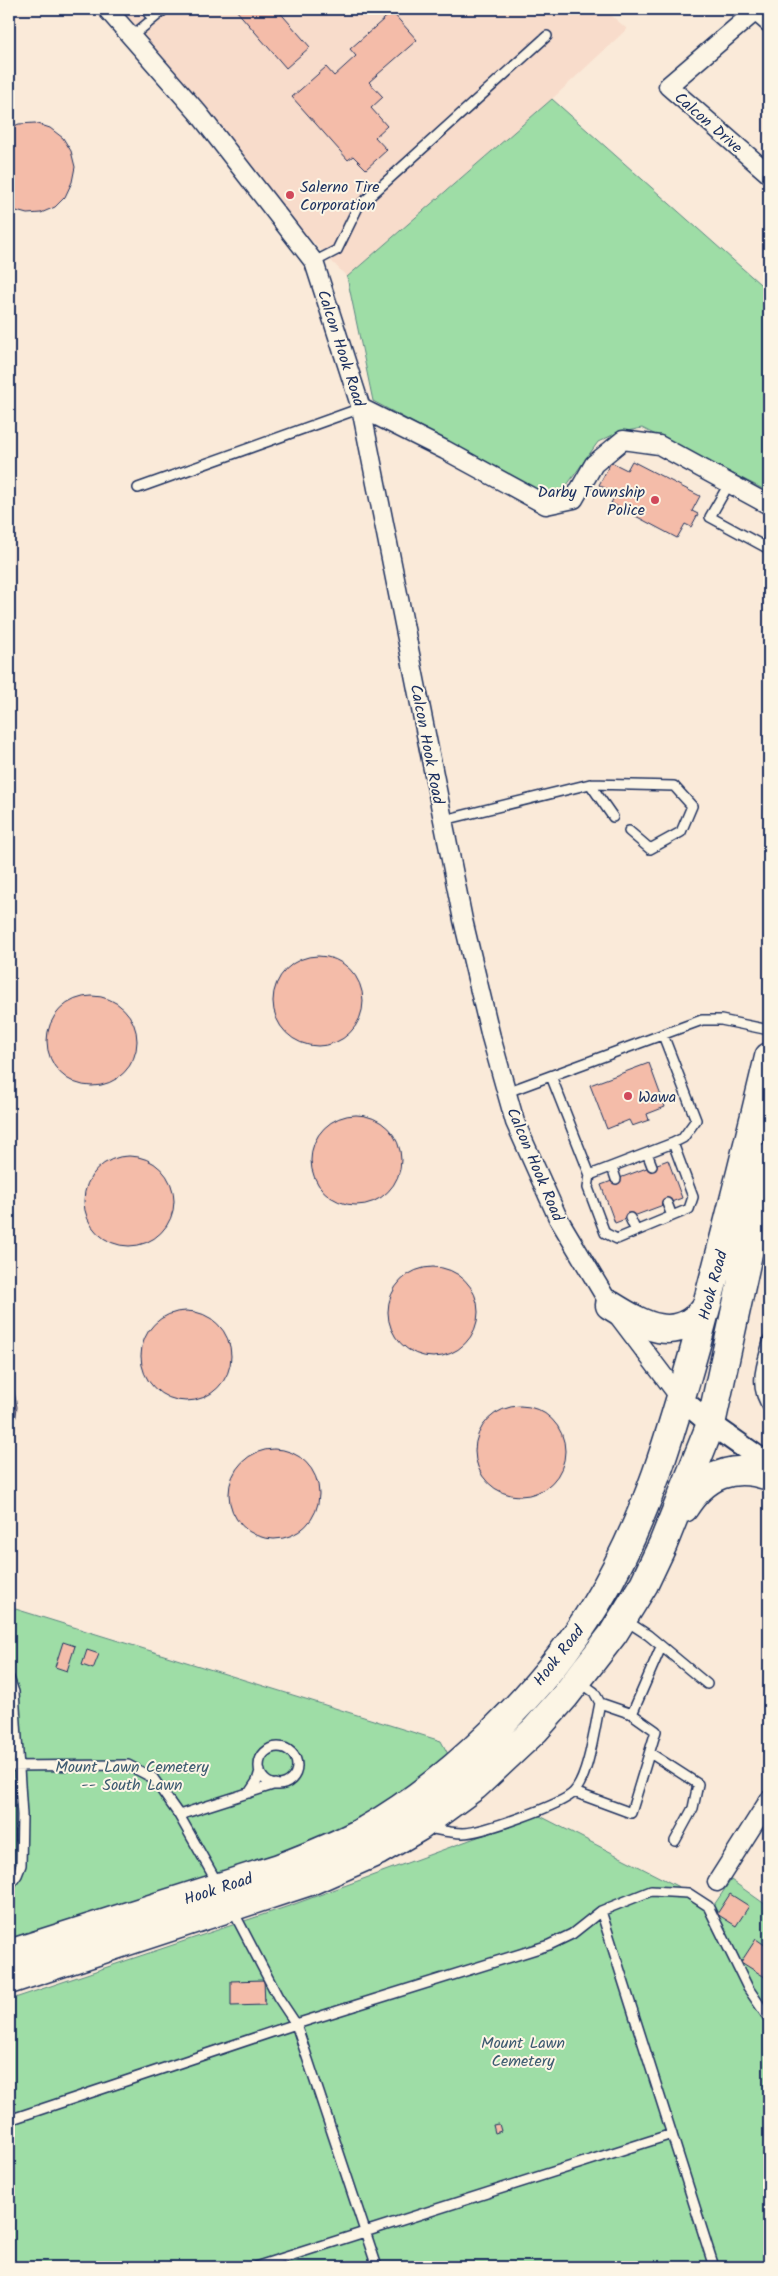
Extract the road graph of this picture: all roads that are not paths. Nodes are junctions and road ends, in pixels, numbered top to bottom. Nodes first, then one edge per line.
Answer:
1 (107, 9) edge
2 (145, 9) edge
3 (165, 9) edge
4 (756, 10) edge
5 (153, 19) junction
6 (769, 23) edge
7 (547, 36) dead end
8 (131, 37) junction
9 (769, 174) edge
10 (314, 262) junction
11 (361, 408) junction
12 (729, 484) junction
13 (138, 488) dead end
14 (769, 505) edge
15 (769, 550) edge
16 (590, 784) junction
17 (613, 817) dead end
18 (444, 820) junction
19 (629, 830) dead end
20 (769, 1030) edge
21 (663, 1035) junction
22 (769, 1057) edge
23 (551, 1076) junction
24 (506, 1092) junction
25 (673, 1143) junction
26 (647, 1153) junction
27 (769, 1157) edge
28 (652, 1166) dead end
29 (612, 1167) junction
30 (590, 1175) junction
31 (616, 1179) dead end
32 (668, 1203) dead end
33 (672, 1216) junction
34 (630, 1218) dead end
35 (636, 1231) junction
36 (610, 1305) junction
37 (706, 1307) junction
38 (769, 1339) edge
39 (681, 1399) junction
40 (769, 1409) edge
41 (711, 1424) junction
42 (769, 1465) edge
43 (769, 1476) edge
44 (663, 1544) junction
45 (623, 1618) junction
46 (661, 1647) junction
47 (9, 1678) edge
48 (577, 1680) junction
49 (707, 1684) dead end
50 (600, 1703) junction
51 (632, 1714) junction
52 (650, 1753) junction
53 (9, 1766) edge
54 (19, 1766) junction
55 (260, 1771) junction
56 (276, 1784) junction
57 (574, 1792) junction
58 (249, 1793) junction
59 (769, 1800) edge
60 (179, 1815) junction
61 (419, 1827) junction
62 (675, 1841) dead end
63 (717, 1882) dead end
64 (9, 1886) edge
65 (225, 1897) junction
66 (601, 1911) junction
67 (9, 1954) edge
68 (9, 1980) edge
69 (769, 2019) edge
70 (296, 2024) junction
71 (9, 2120) edge
72 (672, 2134) junction
73 (366, 2231) junction
74 (255, 2267) edge
75 (377, 2267) edge
76 (714, 2267) edge

1 - 8 street, Calcon Hook Road
2 - 5 lane
3 - 5 lane
4 - 6 street
4 - 9 street, Calcon Drive
5 - 8 lane
7 - 10 lane
8 - 10 street, Calcon Hook Road
10 - 11 street, Calcon Hook Road
11 - 12 street
11 - 13 lane
11 - 18 street, Calcon Hook Road
12 - 14 street
12 - 15 lane
16 - 17 lane
16 - 18 lane
16 - 19 lane
18 - 24 street, Calcon Hook Road
20 - 21 lane
21 - 23 lane
21 - 25 lane
22 - 37 main road, Hook Road
23 - 24 lane
23 - 30 lane
24 - 36 street, Calcon Hook Road
25 - 26 lane
25 - 33 lane
26 - 28 lane
26 - 29 lane
27 - 41 main road, Hook Road
29 - 30 lane
29 - 31 lane
30 - 35 lane
32 - 33 lane
33 - 35 lane
34 - 35 lane
36 - 37 main road
36 - 39 street, Calcon Hook Road
37 - 39 main road, Hook Road
38 - 40 lane
39 - 41 street, Calcon Hook Road
39 - 65 main road, Hook Road
41 - 42 street, Calcon Hook Road
41 - 44 main road, Hook Road
43 - 44 main road
44 - 45 main road, Hook Road
45 - 46 lane
45 - 48 main road, Hook Road
46 - 49 lane
46 - 51 lane
47 - 54 lane
48 - 50 lane
48 - 61 main road, Hook Road
50 - 51 lane
50 - 57 lane
51 - 52 lane
52 - 57 lane
52 - 62 lane
53 - 54 lane
54 - 60 lane
54 - 64 lane
55 - 56 lane
55 - 56 lane
55 - 58 lane
56 - 58 lane
57 - 61 lane
58 - 60 lane
59 - 63 street
60 - 65 lane
61 - 65 main road, Hook Road
65 - 67 main road, Hook Road
65 - 68 main road, Hook Road
65 - 70 lane
66 - 69 lane
66 - 70 lane
66 - 72 lane
70 - 71 lane
70 - 73 lane
72 - 73 lane
72 - 76 lane
73 - 74 lane
73 - 75 lane

